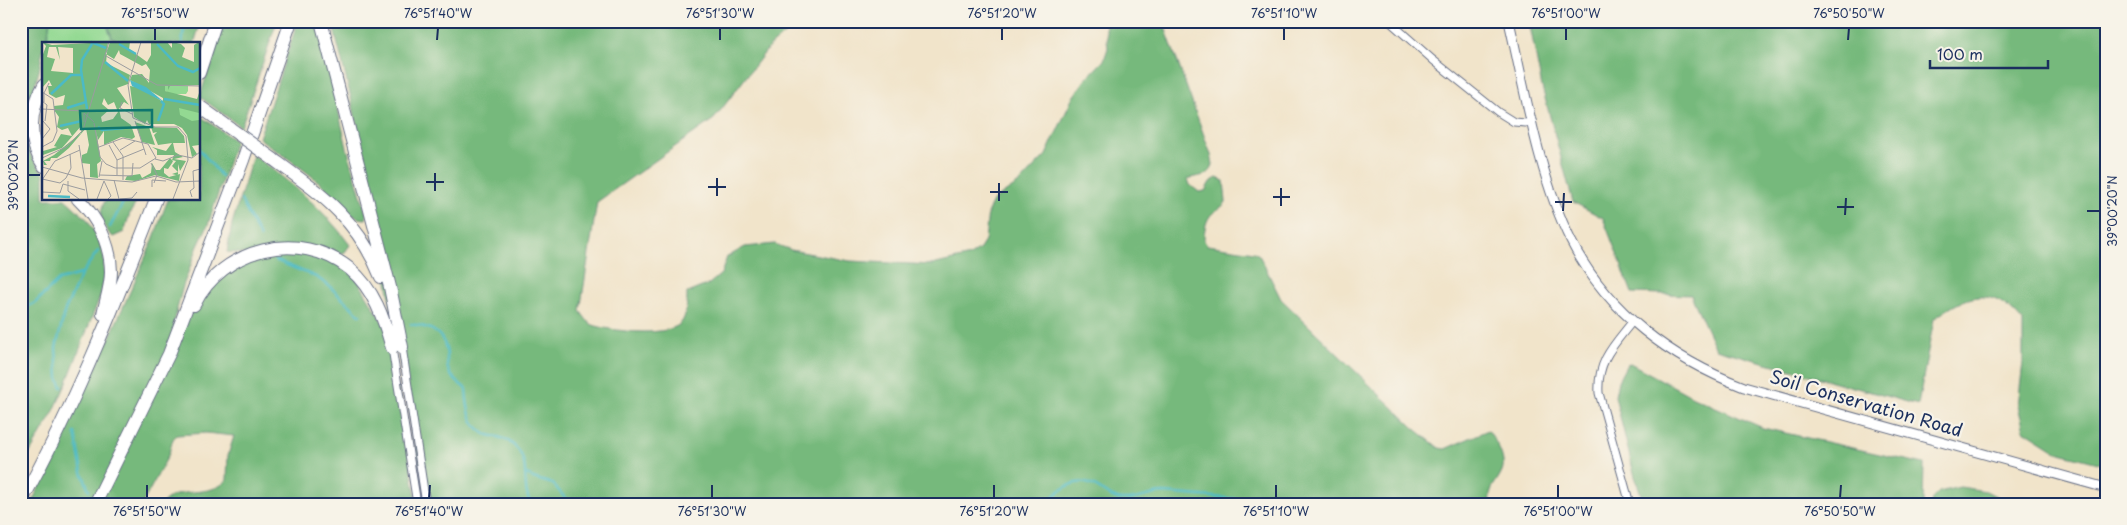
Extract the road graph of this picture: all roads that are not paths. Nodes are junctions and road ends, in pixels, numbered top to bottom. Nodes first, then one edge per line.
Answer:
1 (216, 21) edge
2 (291, 21) edge
3 (321, 21) edge
4 (1389, 21) edge
5 (1509, 21) edge
6 (200, 70) edge
7 (42, 89) edge
8 (200, 107) edge
9 (42, 110) edge
10 (1532, 120) junction
11 (42, 139) edge
12 (42, 162) edge
13 (79, 200) edge
14 (156, 200) edge
15 (1632, 322) junction
16 (101, 334) junction
17 (397, 348) junction
18 (169, 354) junction
19 (2106, 488) edge
20 (21, 502) edge
21 (95, 504) edge
22 (417, 504) edge
23 (426, 504) edge
24 (1630, 504) edge

1 - 6 highway
2 - 18 highway
3 - 17 highway
4 - 10 street
5 - 10 main road, Soil Conservation Road
7 - 12 highway
8 - 17 highway, bridge
9 - 11 highway
10 - 15 main road, Soil Conservation Road
13 - 16 highway
14 - 16 highway
15 - 19 main road, Soil Conservation Road
15 - 24 street
16 - 20 highway
17 - 18 highway
17 - 22 street
17 - 23 street
18 - 21 highway

